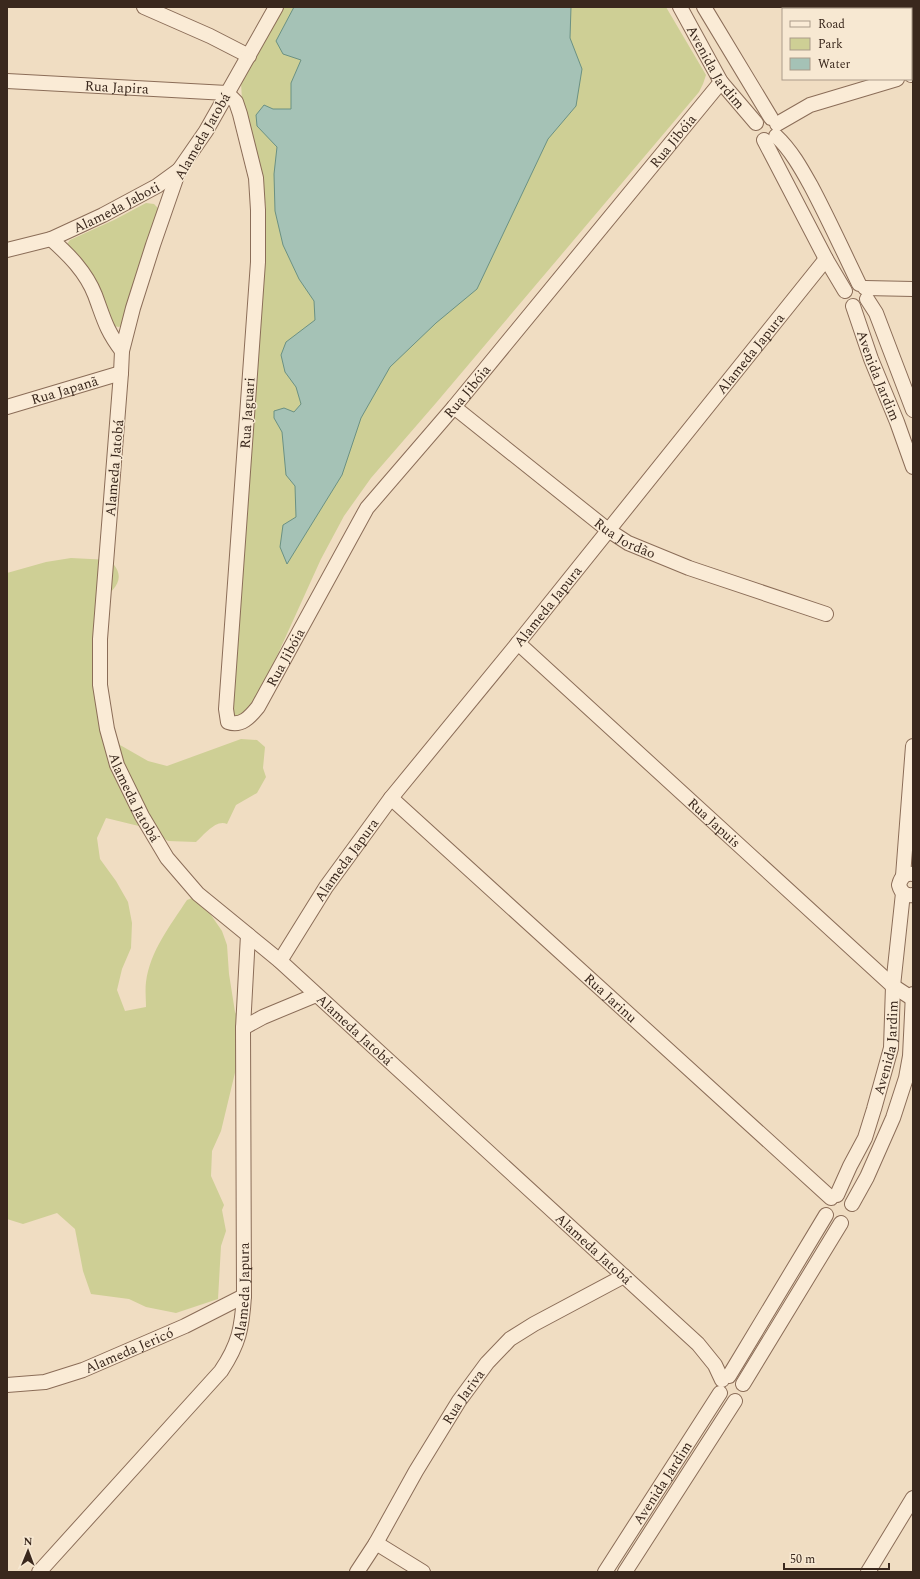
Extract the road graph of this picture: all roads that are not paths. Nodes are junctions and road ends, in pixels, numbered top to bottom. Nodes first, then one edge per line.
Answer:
1 (144, 7) edge
2 (276, 7) edge
3 (680, 7) edge
4 (704, 7) edge
5 (249, 56) junction
6 (894, 80) edge
7 (7, 81) edge
8 (721, 82) junction
9 (228, 93) junction
10 (772, 129) junction
11 (179, 170) junction
12 (51, 239) junction
13 (7, 250) edge
14 (826, 259) junction
15 (913, 289) edge
16 (845, 290) junction
17 (864, 290) junction
18 (853, 306) junction
19 (122, 351) junction
20 (121, 373) junction
21 (7, 407) edge
22 (454, 407) junction
23 (913, 410) edge
24 (913, 467) edge
25 (608, 530) junction
26 (826, 614) dead end
27 (518, 643) junction
28 (244, 721) joint
29 (913, 746) edge
30 (391, 798) junction
31 (908, 875) edge
32 (908, 894) edge
33 (248, 935) junction
34 (280, 961) junction
35 (893, 986) junction
36 (913, 994) edge
37 (316, 995) junction
38 (913, 999) edge
39 (243, 1028) junction
40 (891, 1048) junction
41 (912, 1057) edge
42 (834, 1197) junction
43 (852, 1204) junction
44 (826, 1215) junction
45 (841, 1223) junction
46 (624, 1276) junction
47 (244, 1296) junction
48 (724, 1383) junction
49 (743, 1384) junction
50 (7, 1385) edge
51 (735, 1401) junction
52 (913, 1498) edge
53 (376, 1543) junction
54 (39, 1572) edge
55 (357, 1572) edge
56 (423, 1572) edge
57 (605, 1572) edge
58 (625, 1572) edge
59 (868, 1572) edge

1 - 5 street
2 - 5 street, Alameda Jatobá
3 - 8 street, Avenida Jardim
4 - 10 street, Avenida Jardim
5 - 9 street, Alameda Jatobá
6 - 10 street
7 - 9 street, Rua Japira
8 - 10 street, Avenida Jardim
8 - 22 street, Rua Jibóia
9 - 11 street, Alameda Jatobá
9 - 28 street, Rua Jaguari
10 - 14 street, Avenida Jardim
10 - 17 street, Avenida Jardim
11 - 12 street, Alameda Jaboti
11 - 19 street, Alameda Jatobá
12 - 13 street, Alameda Jaboti
12 - 19 street, Alameda Jaboti
14 - 16 street, Avenida Jardim
14 - 25 street, Alameda Japura
15 - 17 street
16 - 17 street
16 - 18 street
17 - 18 street
17 - 23 street, Avenida Jardim
18 - 24 street, Avenida Jardim
19 - 20 street, Alameda Jatobá
20 - 21 street, Rua Japanã
20 - 33 street, Alameda Jatobá
22 - 25 street, Rua Jordão
22 - 28 street, Rua Jibóia
25 - 26 street, Rua Jordão
25 - 27 street, Alameda Japura
27 - 30 street, Alameda Japura
27 - 35 street, Rua Japuis
29 - 31 street
30 - 34 street, Alameda Japura
30 - 42 street, Rua Jarinu
31 - 32 street, Avenida Jardim
32 - 35 street, Avenida Jardim
33 - 34 street, Alameda Jatobá
33 - 39 street, Alameda Japura
34 - 37 street, Alameda Jatobá
35 - 38 street, Rua Japuis
35 - 40 street, Avenida Jardim
36 - 38 street, Avenida Jardim
37 - 39 street
37 - 46 street, Alameda Jatobá
38 - 41 street, Avenida Jardim
39 - 47 street, Alameda Japura
40 - 41 street
40 - 42 street, Avenida Jardim
41 - 43 street, Avenida Jardim
42 - 43 street
42 - 44 street
43 - 45 street
44 - 45 street
44 - 48 street, Avenida Jardim
45 - 49 street
46 - 48 street, Alameda Jatobá
46 - 53 street, Rua Jariva
47 - 50 street, Alameda Jericó
47 - 54 street, Alameda Japura
48 - 49 street
48 - 51 street
48 - 57 street, Avenida Jardim
49 - 51 street
51 - 58 street, Avenida Jardim
52 - 59 street
53 - 55 street, Rua Jariva
53 - 56 street

